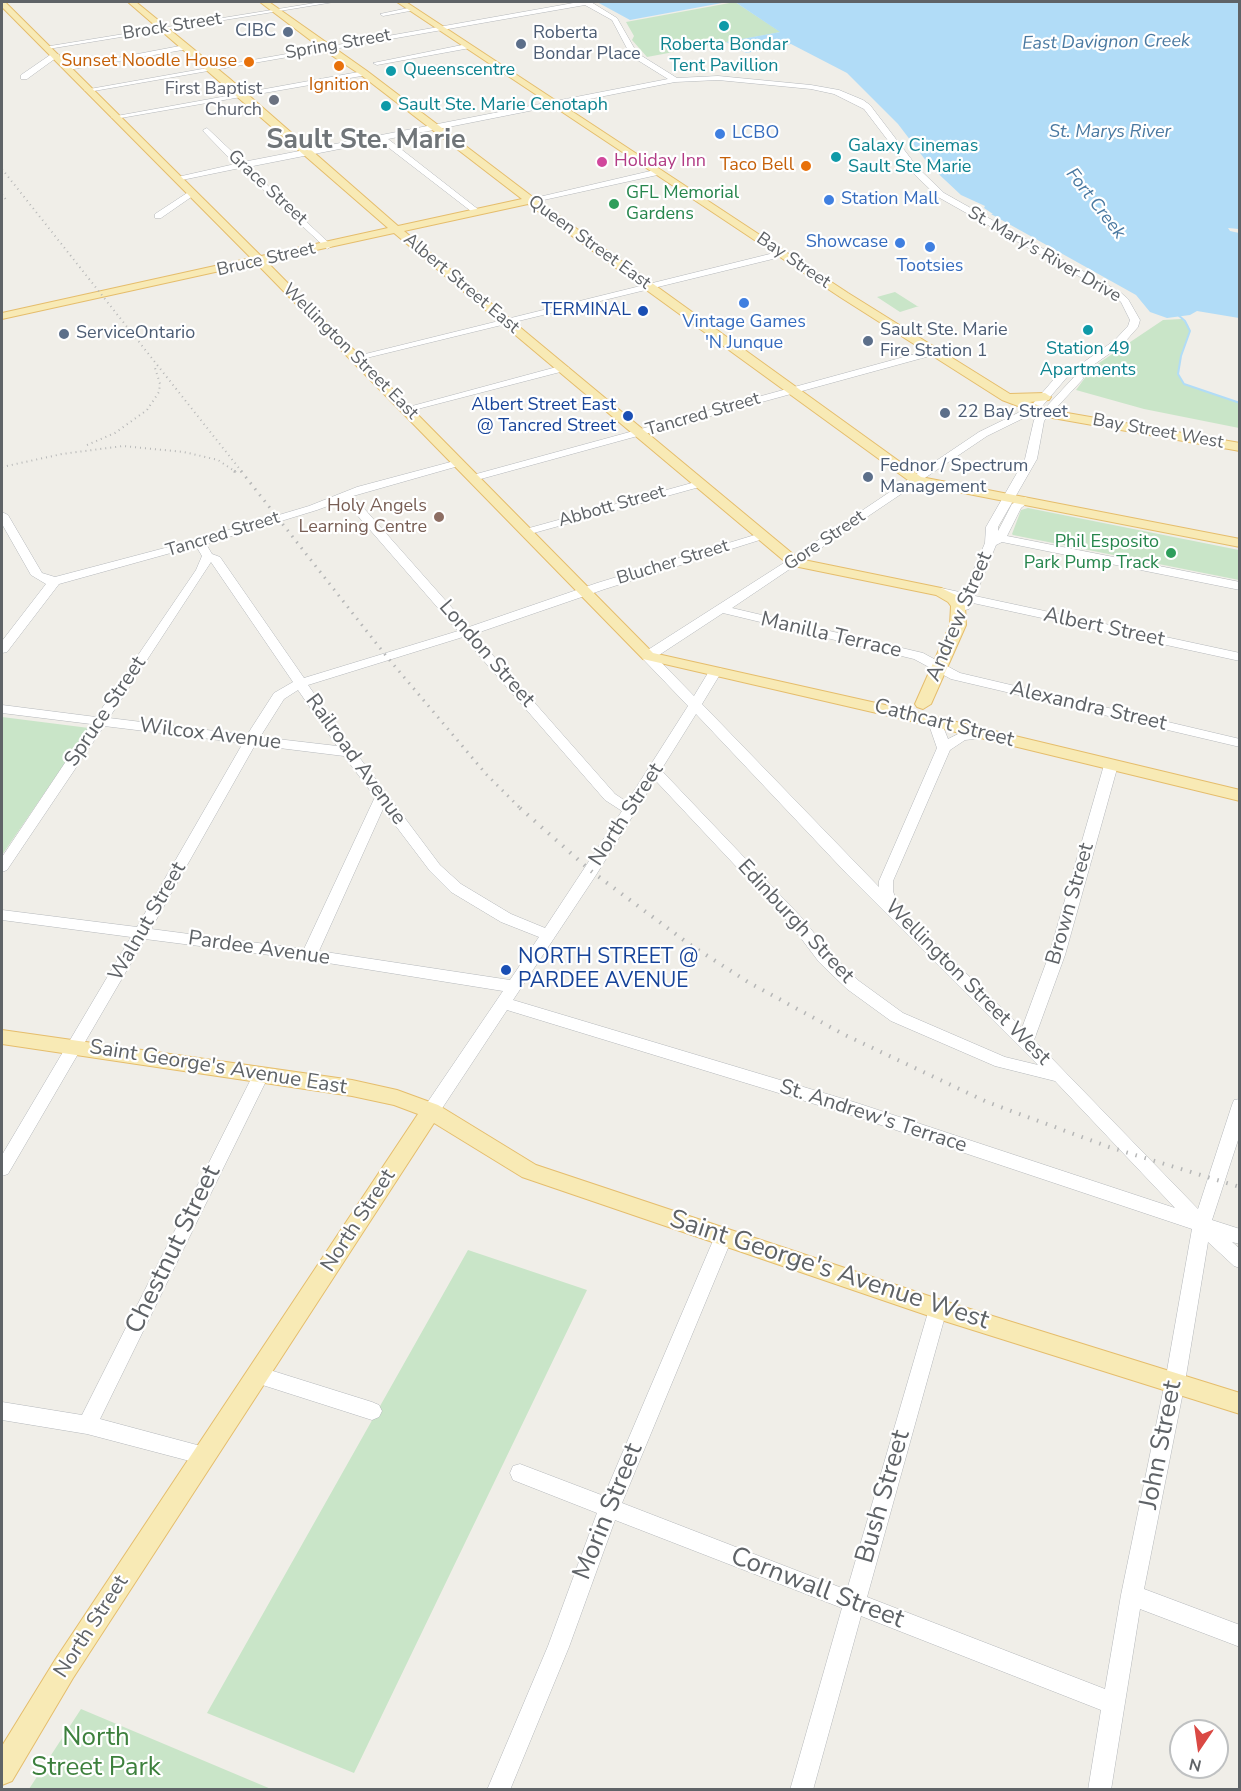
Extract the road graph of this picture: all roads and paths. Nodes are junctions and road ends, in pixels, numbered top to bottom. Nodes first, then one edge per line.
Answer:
1 (132, 2) edge
2 (264, 2) edge
3 (331, 2) edge
4 (401, 2) edge
5 (587, 2) edge
6 (2, 3) edge
7 (413, 9) junction
8 (277, 11) junction
9 (383, 14) dead end
10 (164, 28) junction
11 (439, 28) junction
12 (467, 46) junction
13 (48, 47) junction
14 (185, 47) junction
15 (325, 47) junction
16 (56, 56) junction
17 (377, 63) dead end
18 (68, 68) junction
19 (209, 68) junction
20 (364, 73) junction
21 (24, 77) dead end
22 (675, 80) junction
23 (88, 90) junction
24 (241, 93) junction
25 (555, 103) junction
26 (115, 117) junction
27 (433, 127) junction
28 (207, 130) dead end
29 (380, 137) junction
30 (307, 152) junction
31 (241, 165) junction
32 (659, 172) junction
33 (177, 178) junction
34 (193, 192) junction
35 (530, 200) junction
36 (476, 212) junction
37 (158, 216) dead end
38 (397, 230) junction
39 (327, 246) junction
40 (782, 254) junction
41 (260, 262) junction
42 (226, 269) junction
43 (272, 274) junction
44 (650, 286) junction
45 (2, 316) edge
46 (506, 321) junction
47 (933, 352) junction
48 (354, 358) junction
49 (564, 368) junction
50 (1077, 372) junction
51 (789, 390) junction
52 (1006, 397) junction
53 (1045, 397) junction
54 (406, 409) junction
55 (1040, 411) junction
56 (640, 433) junction
57 (1239, 447) edge
58 (458, 463) junction
59 (474, 478) junction
60 (916, 480) junction
61 (699, 484) junction
62 (346, 495) junction
63 (1010, 498) junction
64 (1025, 501) junction
65 (2, 515) edge
66 (526, 532) junction
67 (762, 536) junction
68 (995, 540) junction
69 (199, 542) junction
70 (1239, 543) edge
71 (208, 556) junction
72 (794, 562) junction
73 (55, 581) junction
74 (1239, 586) edge
75 (585, 592) junction
76 (941, 592) junction
77 (968, 599) junction
78 (722, 609) junction
79 (958, 625) junction
80 (466, 632) junction
81 (2, 649) edge
82 (648, 656) junction
83 (1239, 657) edge
84 (938, 667) junction
85 (716, 671) junction
86 (300, 683) junction
87 (923, 704) junction
88 (695, 705) junction
89 (2, 709) edge
90 (894, 712) junction
91 (99, 722) junction
92 (935, 722) junction
93 (986, 734) junction
94 (253, 739) junction
95 (1239, 743) edge
96 (944, 748) junction
97 (348, 752) junction
98 (1111, 765) junction
99 (655, 772) junction
100 (1239, 796) edge
101 (382, 797) junction
102 (629, 809) junction
103 (2, 867) edge
104 (852, 870) junction
105 (890, 871) junction
106 (891, 908) junction
107 (2, 915) edge
108 (141, 934) junction
109 (549, 935) junction
110 (309, 955) junction
111 (515, 987) junction
112 (504, 1004) junction
113 (2, 1036) edge
114 (1025, 1042) junction
115 (76, 1047) junction
116 (261, 1075) junction
117 (1060, 1076) junction
118 (431, 1111) junction
119 (1238, 1115) edge
120 (2, 1169) edge
121 (1164, 1185) junction
122 (1159, 1211) junction
123 (1202, 1225) junction
124 (724, 1236) junction
125 (1239, 1237) edge
126 (1239, 1261) edge
127 (938, 1309) junction
128 (257, 1376) junction
129 (1175, 1382) junction
130 (1239, 1404) edge
131 (372, 1411) dead end
132 (2, 1412) edge
133 (87, 1425) junction
134 (205, 1456) junction
135 (520, 1473) dead end
136 (609, 1509) junction
137 (1132, 1595) junction
138 (854, 1603) junction
139 (1239, 1636) edge
140 (1115, 1704) junction
141 (2, 1771) edge
142 (498, 1790) edge
143 (801, 1790) edge
144 (1100, 1790) edge

1 - 10 main road, Albert Street East
2 - 8 main road, Queen Street East
3 - 8 street, Brock Street
4 - 7 main road, Bay Street
5 - 11 street, Spring Street
5 - 22 street
6 - 13 main road, Wellington Street East
7 - 9 street
7 - 11 main road, Bay Street
8 - 10 street, Brock Street
8 - 15 main road, Queen Street East
10 - 13 street, Brock Street
10 - 14 main road, Albert Street East
11 - 12 main road, Bay Street
11 - 15 street, Spring Street
12 - 17 street
12 - 25 main road, Bay Street
13 - 16 main road, Wellington Street East
14 - 18 street
14 - 19 main road, Albert Street East
15 - 19 street, Spring Street
15 - 20 main road, Queen Street East
16 - 18 main road, Wellington Street East
16 - 21 street
18 - 23 main road, Wellington Street East
19 - 23 street, Spring Street
19 - 24 main road, Albert Street East
20 - 24 street
20 - 27 main road, Queen Street East
22 - 25 street, St. Mary's River Drive
22 - 50 street, St. Mary's River Drive
23 - 26 main road, Wellington Street East
24 - 26 street
24 - 30 main road, Albert Street East
25 - 27 street, St. Mary's River Drive
25 - 32 main road, Bay Street
26 - 33 main road, Wellington Street East
27 - 29 street, St. Mary's River Drive
27 - 35 main road, Queen Street East
28 - 31 street, Grace Street
29 - 30 street, St. Mary's River Drive
29 - 36 street
30 - 31 street, St. Mary's River Drive
30 - 38 main road, Albert Street East
31 - 33 street, St. Mary's River Drive
31 - 39 street, Grace Street
32 - 35 street
32 - 40 main road, Bay Street
33 - 34 main road, Wellington Street East
34 - 37 street
34 - 41 main road, Wellington Street East
35 - 36 main road, Bruce Street
35 - 44 main road, Queen Street East
36 - 38 main road, Bruce Street
38 - 39 main road, Bruce Street
38 - 46 main road, Albert Street East
39 - 41 main road, Bruce Street
40 - 44 street
40 - 47 main road, Bay Street
41 - 42 main road, Bruce Street
41 - 43 main road, Wellington Street East
42 - 43 main road
42 - 45 main road, Bruce Street
43 - 48 main road, Wellington Street East
44 - 46 street
44 - 51 main road, Queen Street East
46 - 48 street
46 - 49 main road, Albert Street East
47 - 51 street, Tancred Street
47 - 52 main road, Bay Street
48 - 54 main road, Wellington Street East
49 - 54 street
49 - 56 main road, Albert Street East
50 - 53 street, St. Mary's River Drive
50 - 55 street, St. Mary's River Drive
51 - 56 street, Tancred Street
51 - 60 main road, Queen Street East
52 - 53 main road
52 - 55 main road, Bay Street
53 - 55 street, St. Mary's River Drive
54 - 58 main road, Wellington Street East
55 - 57 main road, Bay Street West
55 - 60 street, Gore Street
55 - 63 street, Andrew Street
56 - 59 street, Tancred Street
56 - 61 main road, Albert Street East
58 - 59 main road, Wellington Street East
58 - 62 street, Tancred Street
59 - 66 main road, Wellington Street East
60 - 63 main road
60 - 72 street, Gore Street
61 - 66 street, Abbott Street
61 - 67 main road, Albert Street East
62 - 69 street, Tancred Street
62 - 80 street, London Street
63 - 64 main road
63 - 68 street, Andrew Street
64 - 68 street, Andrew Street
64 - 70 main road
65 - 73 street
66 - 75 main road, Wellington Street East
67 - 72 main road, Albert Street East
67 - 75 street, Blucher Street
68 - 74 street
68 - 77 street, Andrew Street
69 - 71 street, Railroad Avenue
69 - 73 street, Tancred Street
71 - 86 street, Railroad Avenue
71 - 91 street, Spruce Street
72 - 76 main road
72 - 78 street, Gore Street
73 - 81 street
75 - 80 street, Blucher Street
75 - 82 main road, Wellington Street East
76 - 77 street, Albert Street
76 - 79 main road
77 - 79 street, Andrew Street
77 - 83 street, Albert Street
78 - 82 street, Gore Street
78 - 84 street, Manilla Terrace
79 - 84 main road, Andrew Street
80 - 86 street, Walnut Street
80 - 102 street, London Street
82 - 85 main road, Cathcart Street
82 - 88 street, Wellington Street East
84 - 87 main road, Andrew Street
84 - 95 street, Alexandra Street
85 - 88 street, North Street
85 - 90 main road, Cathcart Street
86 - 94 street, Walnut Street
86 - 97 street, Railroad Avenue
87 - 90 main road
87 - 92 main road, Andrew Street
88 - 99 street, North Street
88 - 104 street, Wellington Street West
89 - 91 street, Wilcox Avenue
90 - 92 main road, Cathcart Street
91 - 94 street, Wilcox Avenue
91 - 103 street, Spruce Street
92 - 93 main road, Cathcart Street
92 - 96 street
93 - 96 street
93 - 98 main road, Cathcart Street
94 - 97 street, Wilcox Avenue
94 - 108 street, Walnut Street
96 - 105 street
97 - 101 street, Railroad Avenue
98 - 100 main road, Cathcart Street
98 - 114 street, Brown Street
99 - 102 street, North Street
99 - 117 street, Edinburgh Street
101 - 109 street, Railroad Avenue
101 - 110 street
102 - 109 street, North Street
104 - 105 street
104 - 106 street, Wellington Street West
105 - 106 street
106 - 114 street, Wellington Street West
107 - 108 street, Pardee Avenue
108 - 110 street, Pardee Avenue
108 - 115 street, Walnut Street
109 - 111 street, North Street
110 - 111 street, Pardee Avenue
111 - 112 street, North Street
112 - 118 street, North Street
112 - 122 street, St. Andrew's Terrace
113 - 115 main road, Saint George's Avenue East
114 - 117 street, Wellington Street West
115 - 116 main road, Saint George's Avenue East
115 - 120 street, Walnut Street
116 - 118 main road, Saint George's Avenue East
116 - 133 street, Chestnut Street
117 - 121 street, Wellington Street West
118 - 124 main road, Saint George's Avenue West
118 - 128 main road, North Street
119 - 123 street, John Street
121 - 122 street
121 - 123 street, Wellington Street West
122 - 123 street, St. Andrew's Terrace
123 - 125 street, St. Andrew's Terrace
123 - 126 street, Wellington Street West
123 - 129 street, John Street
124 - 127 main road, Saint George's Avenue West
124 - 136 street, Morin Street
127 - 129 main road, Saint George's Avenue West
127 - 138 street, Bush Street
128 - 131 street
128 - 134 main road, North Street
129 - 130 main road, Saint George's Avenue West
129 - 137 street, John Street
132 - 133 street
133 - 134 street
134 - 141 main road, North Street
135 - 136 street, Cornwall Street
136 - 138 street, Cornwall Street
136 - 142 street, Morin Street
137 - 139 street
137 - 140 street, John Street
138 - 140 street, Cornwall Street
138 - 143 street, Bush Street
140 - 144 street, John Street

